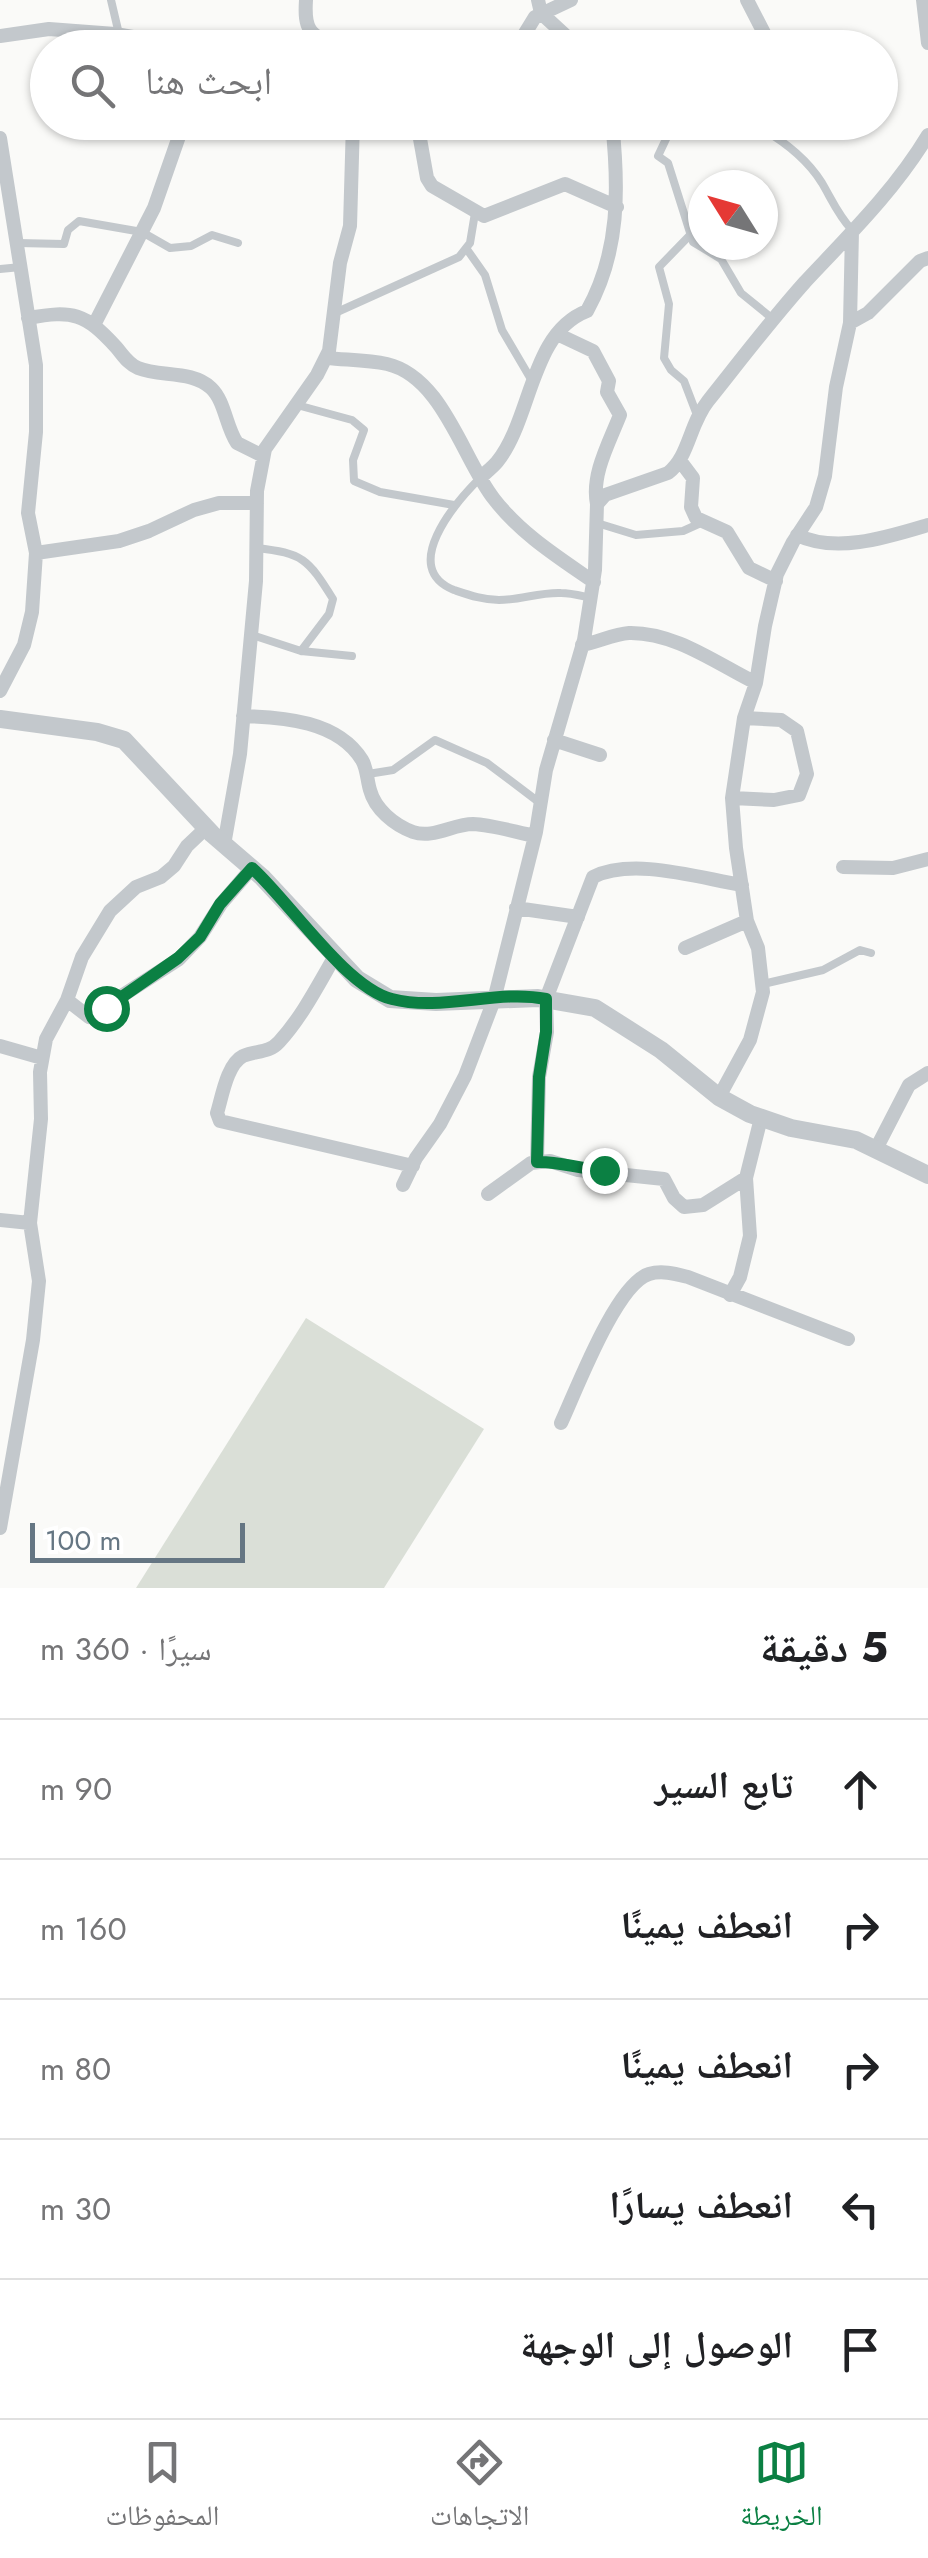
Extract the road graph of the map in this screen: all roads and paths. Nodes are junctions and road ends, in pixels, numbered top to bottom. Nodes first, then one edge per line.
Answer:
1 (126, 0) edge
2 (306, 0) edge
3 (571, 0) edge
4 (747, 0) edge
5 (923, 0) edge
6 (112, 3) edge
7 (540, 6) edge
8 (118, 30) edge
9 (308, 30) edge
10 (525, 30) edge
11 (562, 30) edge
12 (762, 30) edge
13 (30, 32) edge
14 (0, 36) edge
15 (928, 44) edge
16 (928, 135) edge
17 (0, 138) edge
18 (178, 140) edge
19 (352, 140) edge
20 (420, 140) edge
21 (613, 140) edge
22 (666, 140) edge
23 (778, 140) edge
24 (617, 207) junction
25 (475, 213) junction
26 (688, 225) edge
27 (852, 230) junction
28 (142, 232) junction
29 (688, 237) edge
30 (18, 243) junction
31 (238, 244) dead end
32 (466, 248) junction
33 (928, 258) edge
34 (722, 260) edge
35 (21, 266) junction
36 (0, 269) edge
37 (335, 313) junction
38 (28, 318) junction
39 (773, 319) junction
40 (850, 322) junction
41 (95, 324) junction
42 (556, 334) junction
43 (326, 358) junction
44 (532, 381) junction
45 (296, 405) junction
46 (698, 416) junction
47 (263, 456) junction
48 (680, 462) junction
49 (480, 478) junction
50 (257, 503) junction
51 (597, 504) junction
52 (454, 505) junction
53 (704, 522) junction
54 (595, 523) junction
55 (928, 524) edge
56 (797, 535) junction
57 (256, 548) junction
58 (36, 553) junction
59 (776, 582) junction
60 (593, 590) junction
61 (249, 634) junction
62 (582, 645) junction
63 (301, 651) junction
64 (352, 656) dead end
65 (756, 683) junction
66 (0, 691) edge
67 (243, 716) junction
68 (744, 718) junction
69 (0, 719) edge
70 (554, 740) junction
71 (600, 755) dead end
72 (366, 774) junction
73 (732, 798) junction
74 (540, 803) junction
75 (206, 828) junction
76 (535, 836) junction
77 (224, 845) junction
78 (928, 859) edge
79 (843, 866) dead end
80 (252, 868) junction
81 (742, 885) junction
82 (516, 908) junction
83 (578, 917) junction
84 (747, 921) junction
85 (685, 948) dead end
86 (871, 952) dead end
87 (335, 956) junction
88 (764, 984) junction
89 (546, 999) junction
90 (67, 1000) junction
91 (494, 1000) junction
92 (0, 1046) edge
93 (42, 1058) junction
94 (928, 1073) edge
95 (718, 1097) junction
96 (760, 1118) junction
97 (876, 1149) junction
98 (537, 1162) junction
99 (413, 1166) junction
100 (928, 1175) edge
101 (746, 1178) junction
102 (403, 1186) dead end
103 (488, 1194) dead end
104 (0, 1220) edge
105 (30, 1223) junction
106 (730, 1295) junction
107 (848, 1339) dead end
108 (561, 1423) dead end
109 (0, 1528) edge

1 - 6 lane
2 - 9 street
3 - 7 street
4 - 12 street
5 - 15 street
6 - 8 lane
7 - 10 street
7 - 11 street
13 - 14 street
16 - 27 street
17 - 30 street
18 - 28 street
19 - 37 street
20 - 25 street
21 - 24 street
22 - 26 lane
23 - 27 lane
24 - 25 street
24 - 42 street
25 - 32 lane
27 - 39 street
27 - 40 street
28 - 30 lane
28 - 31 lane
28 - 41 street
29 - 46 lane
30 - 35 street
32 - 37 lane
32 - 44 lane
33 - 40 street
34 - 39 lane
35 - 36 lane
35 - 38 street
37 - 43 street
38 - 41 street
38 - 58 street
39 - 46 street
40 - 56 street
41 - 47 street
42 - 44 street
42 - 51 street
43 - 45 street
43 - 49 street
44 - 49 street
45 - 47 street
45 - 52 lane
46 - 48 street
47 - 50 street
48 - 51 street
48 - 53 street
49 - 52 lane
49 - 60 street
50 - 57 street
50 - 58 street
51 - 54 street
52 - 60 lane
53 - 54 lane
53 - 59 street
54 - 60 street
55 - 56 street
56 - 59 street
57 - 61 street
57 - 63 lane
58 - 66 street
59 - 65 street
60 - 62 street
61 - 63 lane
61 - 67 street
62 - 65 street
62 - 70 street
63 - 64 lane
65 - 68 street
67 - 72 street
67 - 77 street
68 - 73 street
68 - 73 street
69 - 75 street
70 - 71 street
70 - 74 street
72 - 74 lane
72 - 76 street
73 - 81 street
74 - 76 street
75 - 77 street
75 - 90 street
76 - 82 street
77 - 80 street
78 - 79 street
80 - 87 street
80 - 90 street
81 - 83 street
81 - 84 street
82 - 83 street
82 - 91 street
83 - 89 street
84 - 85 street
84 - 88 street
86 - 88 lane
87 - 91 street
87 - 99 street
88 - 95 street
89 - 91 street
89 - 95 street
89 - 98 street
90 - 93 street
91 - 99 street
92 - 93 street
93 - 105 street
94 - 97 street
95 - 96 street
96 - 97 street
96 - 101 street
97 - 100 street
98 - 101 street
98 - 103 street
99 - 102 street
101 - 106 street
104 - 105 street
105 - 109 street
106 - 107 street
106 - 108 street

